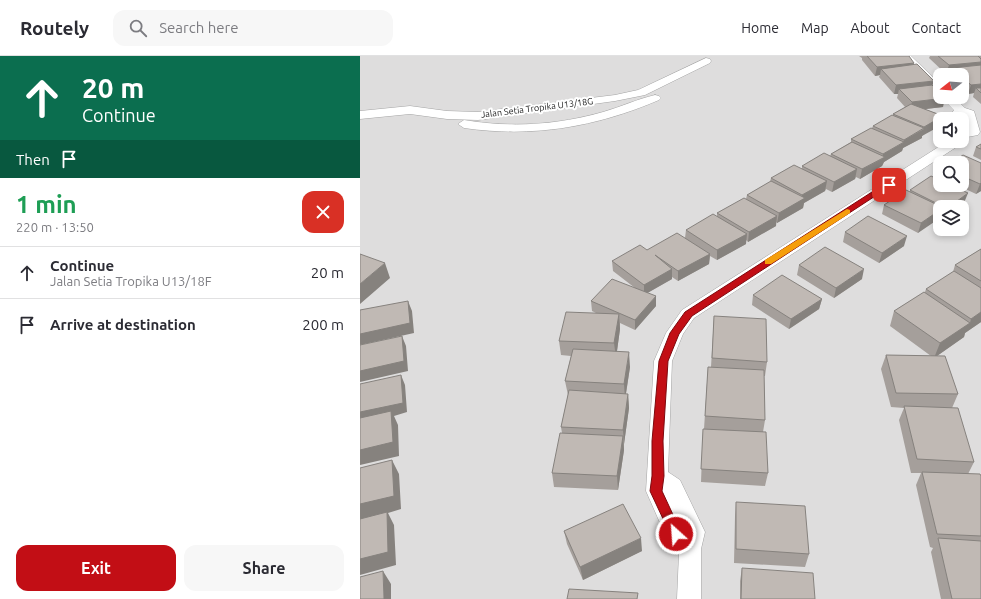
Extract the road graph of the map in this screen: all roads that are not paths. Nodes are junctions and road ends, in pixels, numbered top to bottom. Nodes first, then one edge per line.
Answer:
1 (905, 56) edge
2 (708, 59) edge
3 (933, 83) edge
4 (952, 104) edge
5 (958, 112) edge
6 (385, 113) junction
7 (969, 114) edge
8 (360, 115) edge
9 (969, 134) edge
10 (944, 148) edge
11 (688, 599) edge

1 - 3 street
2 - 6 street, Jalan Setia Tropika U13/18G
2 - 6 street
4 - 5 street
6 - 8 street, Jalan Setia Tropika U13/18G
7 - 9 street
10 - 11 street

